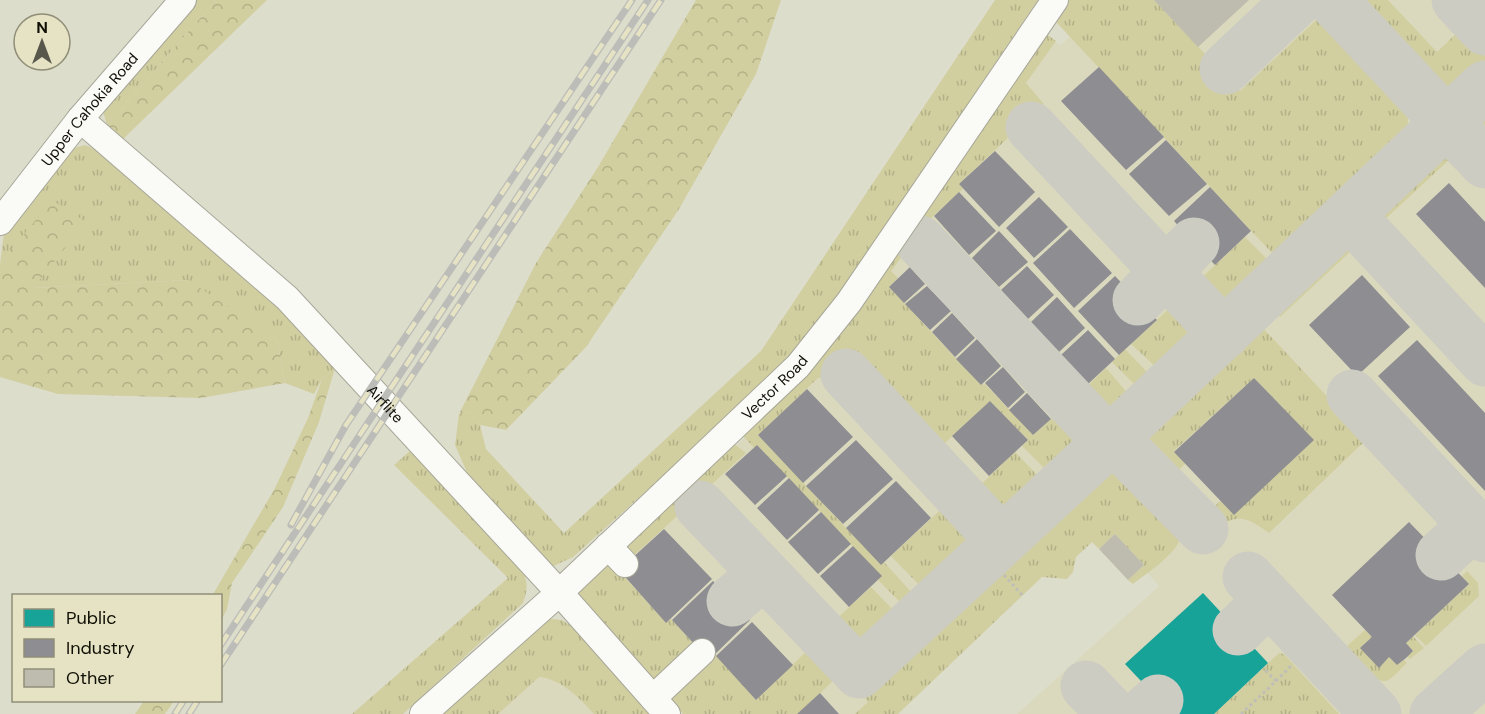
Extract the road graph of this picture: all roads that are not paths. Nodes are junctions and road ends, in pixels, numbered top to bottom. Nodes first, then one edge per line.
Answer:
1 (183, 0) edge
2 (1055, 0) edge
3 (80, 119) junction
4 (0, 222) edge
5 (559, 593) junction
6 (702, 652) dead end
7 (660, 706) edge
8 (423, 714) edge

1 - 3 street, Upper Cahokia Road
2 - 5 street, Vector Road
3 - 4 street, Upper Cahokia Road
3 - 5 street, Airflite
5 - 7 street, Airflite
5 - 8 street, Vector Road
6 - 7 street

